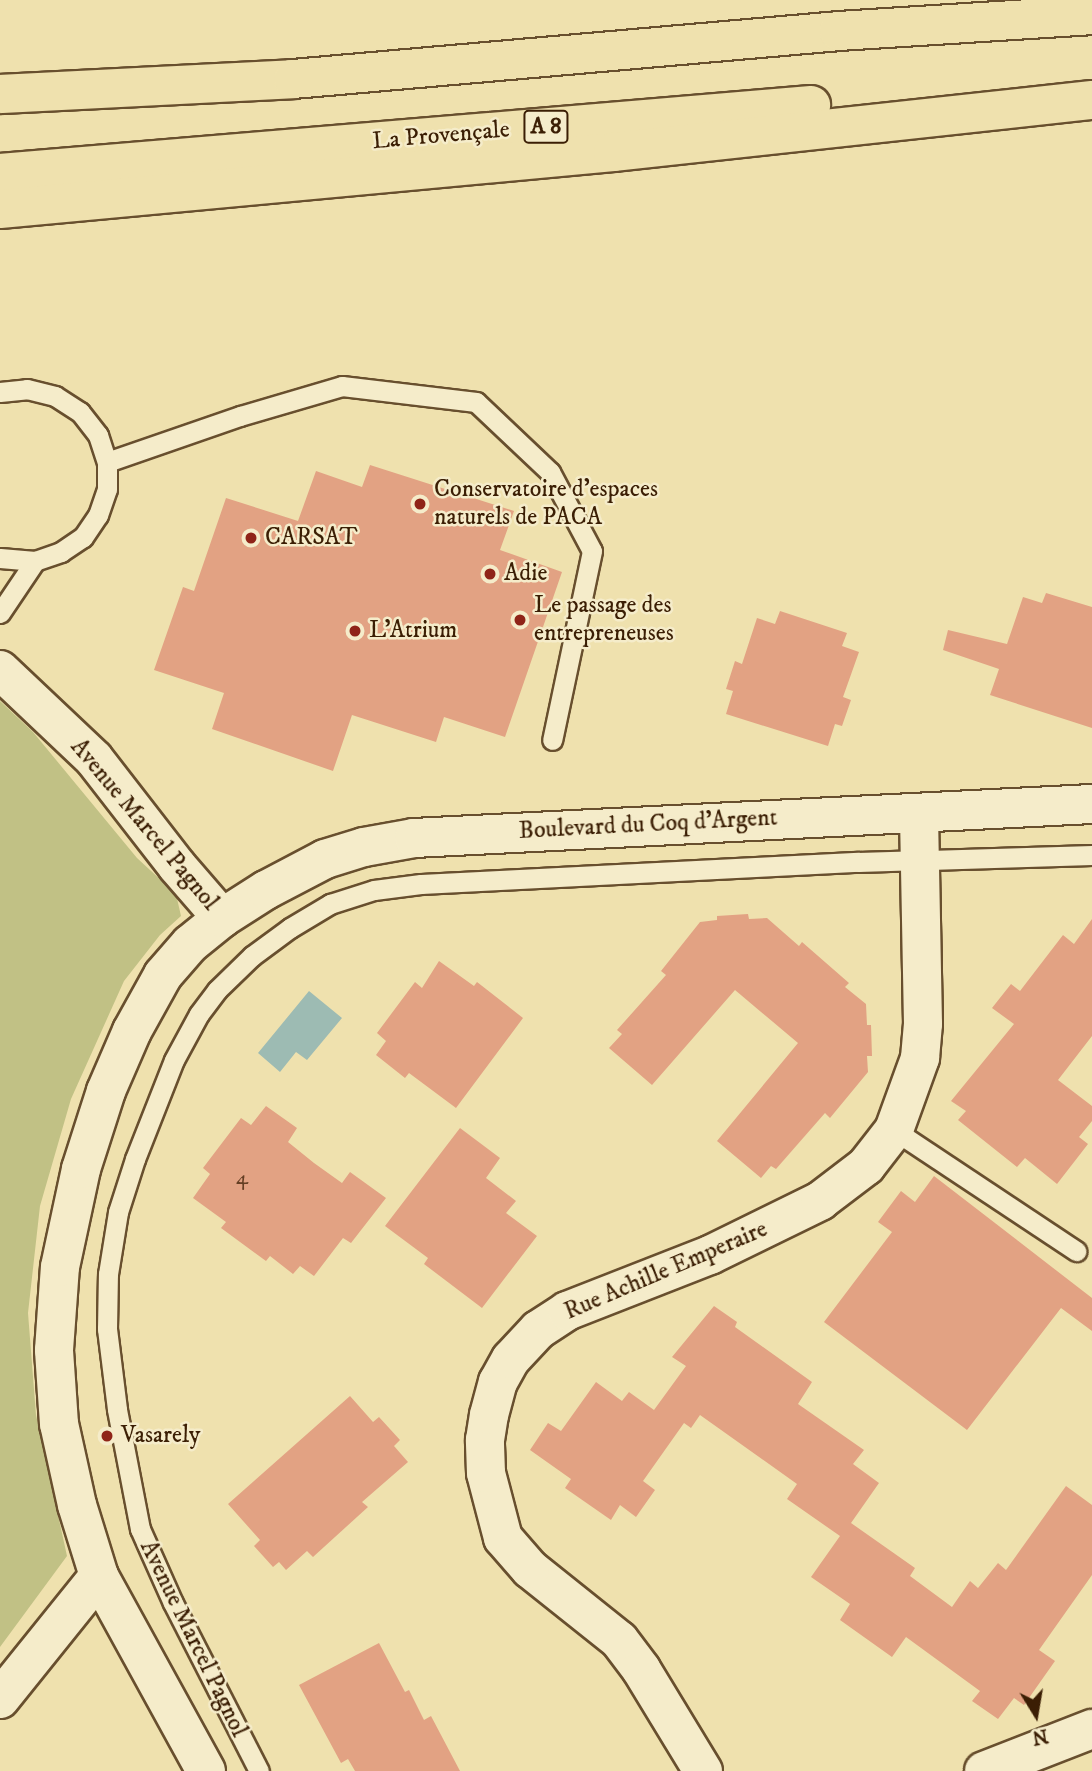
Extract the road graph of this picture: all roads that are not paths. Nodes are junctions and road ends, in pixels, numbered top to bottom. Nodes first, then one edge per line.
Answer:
1 (1092, 15) edge
2 (1092, 84) edge
3 (0, 94) edge
4 (1092, 100) edge
5 (0, 173) edge
6 (0, 209) edge
7 (0, 392) edge
8 (107, 462) junction
9 (0, 558) edge
10 (36, 561) junction
11 (0, 613) edge
12 (0, 670) edge
13 (552, 740) dead end
14 (1092, 804) edge
15 (919, 813) junction
16 (1092, 855) edge
17 (920, 860) junction
18 (222, 918) junction
19 (252, 956) joint
20 (894, 1130) junction
21 (1076, 1251) dead end
22 (99, 1576) junction
23 (0, 1699) edge
24 (1092, 1729) edge
25 (206, 1771) edge
26 (259, 1771) edge
27 (703, 1771) edge
28 (984, 1771) edge

1 - 3 highway
2 - 5 highway, La Provençale / A 8
4 - 6 highway
7 - 8 lane
8 - 10 lane
8 - 13 lane
9 - 10 lane
10 - 11 lane
12 - 18 street, Avenue Marcel Pagnol
14 - 15 street, Boulevard du Coq d'Argent
15 - 17 street, Rue Achille Emperaire
15 - 18 street, Boulevard du Coq d'Argent
16 - 17 lane, Boulevard du Coq d'Argent
17 - 19 lane, Boulevard du Coq d'Argent
17 - 20 street, Rue Achille Emperaire
18 - 22 street, Avenue Marcel Pagnol
19 - 26 lane, Avenue Marcel Pagnol
20 - 21 lane
20 - 27 street, Rue Achille Emperaire
22 - 23 street
22 - 25 street, Avenue Marcel Pagnol
24 - 28 street

